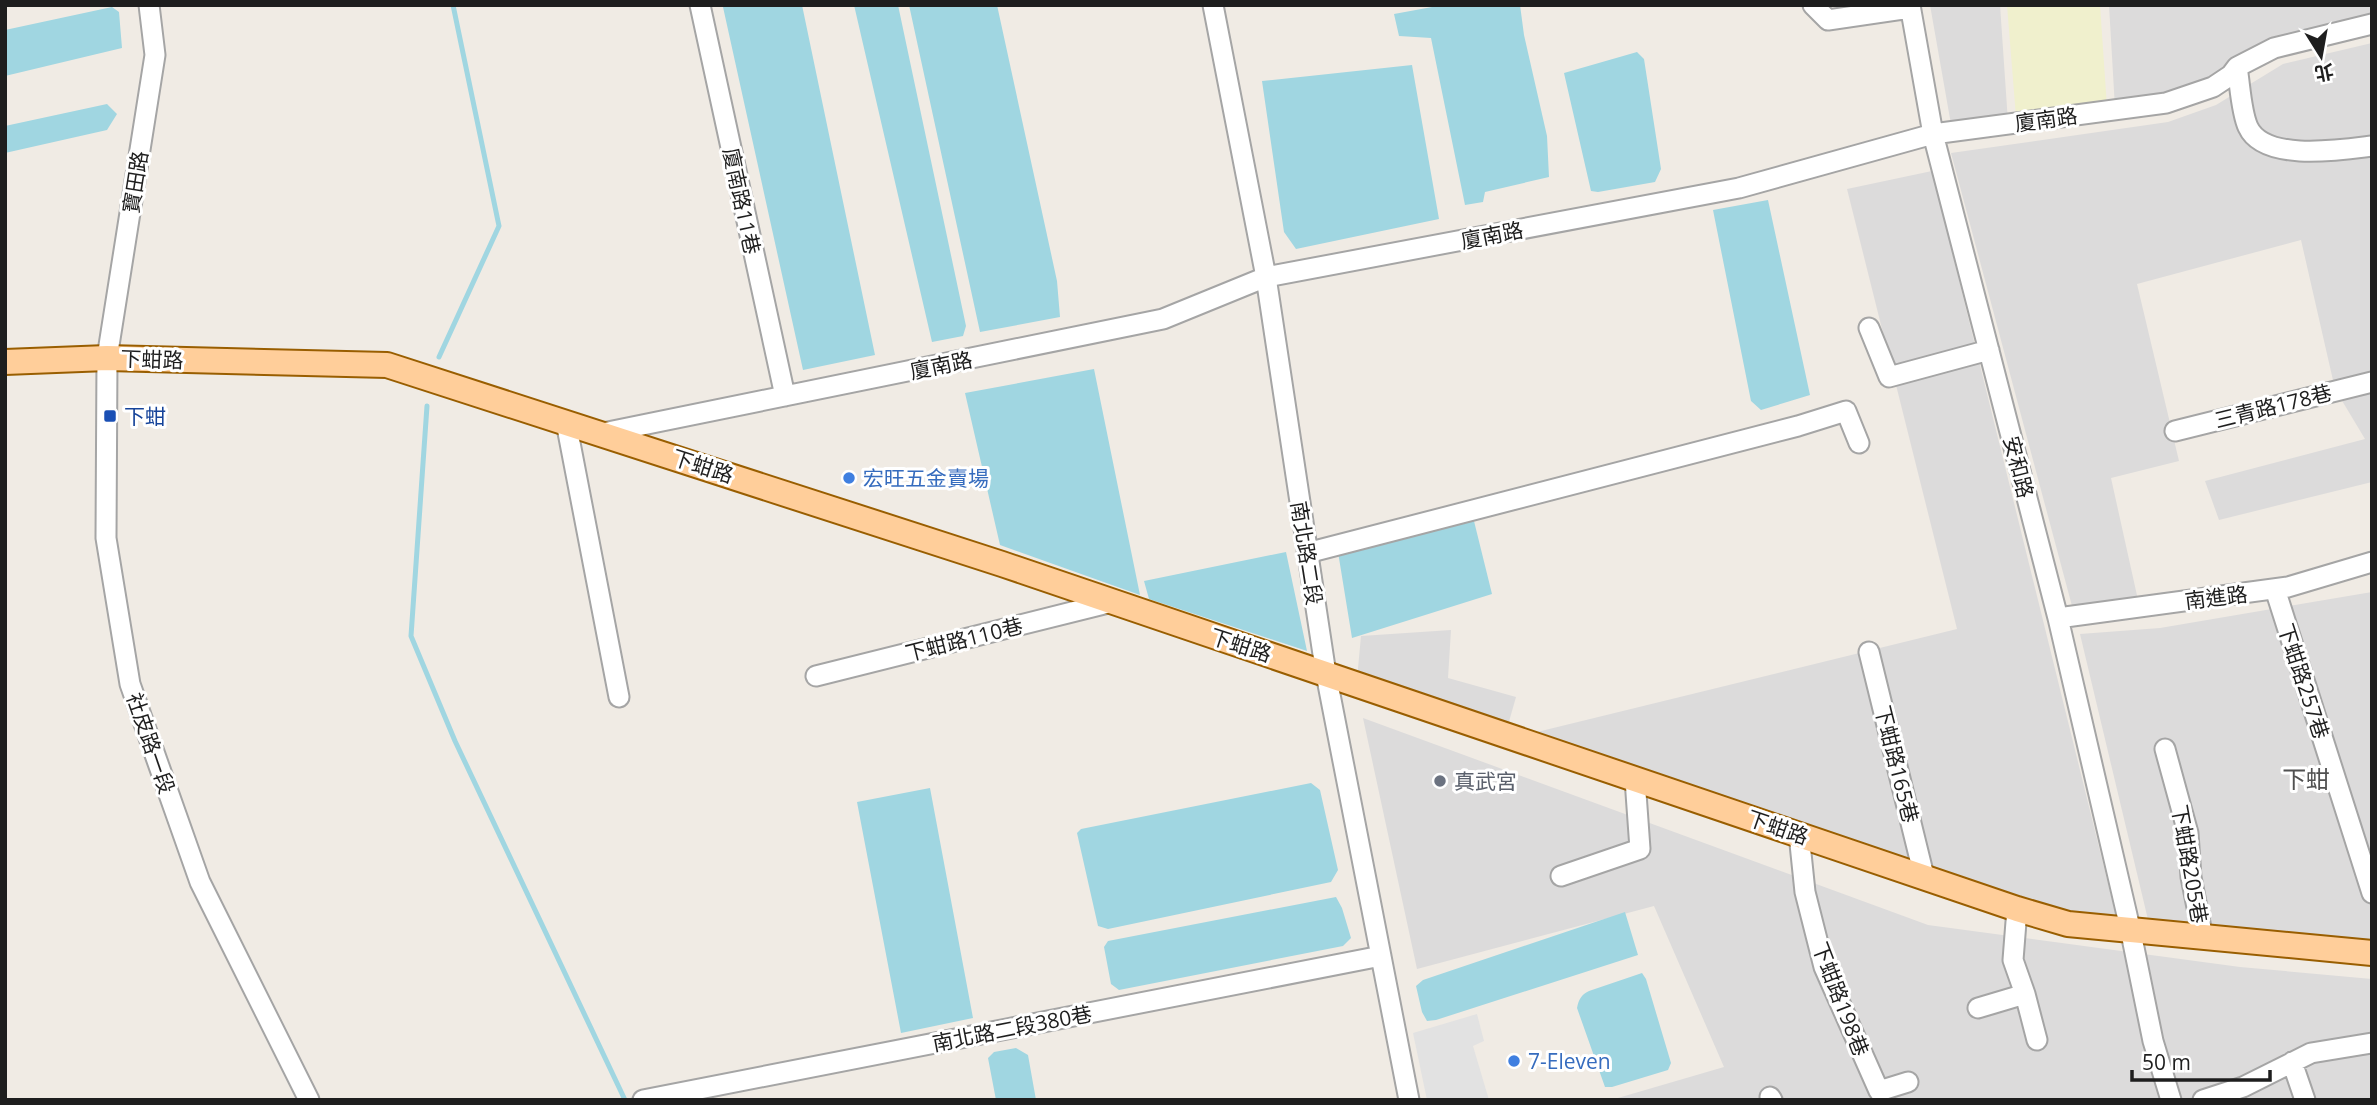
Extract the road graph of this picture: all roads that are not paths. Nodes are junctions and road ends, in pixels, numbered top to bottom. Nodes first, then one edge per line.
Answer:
1 (149, 5) edge
2 (700, 5) edge
3 (1213, 5) edge
4 (1812, 5) edge
5 (1910, 7) edge
6 (2372, 24) edge
7 (2237, 67) junction
8 (1933, 134) junction
9 (2372, 146) edge
10 (1266, 277) junction
11 (1869, 328) dead end
12 (1989, 350) junction
13 (107, 358) junction
14 (5, 362) edge
15 (2372, 382) edge
16 (785, 396) junction
17 (566, 422) junction
18 (2175, 431) dead end
19 (603, 433) junction
20 (1859, 443) dead end
21 (1307, 553) junction
22 (2372, 562) edge
23 (2275, 589) junction
24 (1112, 602) junction
25 (2058, 618) junction
26 (1869, 652) dead end
27 (1326, 674) junction
28 (816, 676) dead end
29 (619, 697) dead end
30 (2165, 749) dead end
31 (1635, 779) junction
32 (1799, 834) junction
33 (1561, 876) dead end
34 (1924, 876) junction
35 (2372, 893) edge
36 (2017, 909) junction
37 (2130, 928) junction
38 (2203, 938) junction
39 (2372, 953) edge
40 (1381, 956) junction
41 (2025, 994) junction
42 (1978, 1008) dead end
43 (2037, 1040) dead end
44 (2372, 1043) edge
45 (2292, 1062) junction
46 (1908, 1082) dead end
47 (309, 1100) edge
48 (643, 1100) edge
49 (1409, 1100) edge
50 (2171, 1100) edge
51 (2203, 1100) edge
52 (2305, 1100) edge

1 - 13 street, 寶田路
2 - 16 street, 廈南路11巷
3 - 10 street, 南北路二段
4 - 5 street
5 - 8 street, 安和路
6 - 7 street, 廈南路
7 - 8 street, 廈南路
7 - 9 street
8 - 10 street, 廈南路
8 - 12 street, 安和路
10 - 16 street, 廈南路
10 - 21 street, 南北路二段
11 - 12 street
12 - 25 street, 安和路
13 - 14 main road, 下蚶路
13 - 17 main road, 下蚶路
13 - 47 street, 社皮路一段
15 - 18 street, 三青路178巷
16 - 19 street, 廈南路
17 - 19 main road, 下蚶路
17 - 29 street
19 - 24 main road, 下蚶路
20 - 21 street
21 - 27 street, 南北路二段
22 - 23 street, 南進路
23 - 25 street, 南進路
23 - 35 street, 下蚶路257巷
24 - 27 main road, 下蚶路
24 - 28 street, 下蚶路110巷
25 - 37 street, 安和路
26 - 34 street, 下蚶路165巷
27 - 31 main road, 下蚶路
27 - 40 street, 南北路二段
30 - 38 street, 下蚶路205巷
31 - 32 main road, 下蚶路
31 - 33 street
32 - 34 main road, 下蚶路
32 - 46 street, 下蚶路198巷
34 - 36 main road, 下蚶路
36 - 37 main road, 下蚶路
36 - 41 street
37 - 38 main road, 下蚶路
37 - 50 street, 安和路
38 - 39 main road, 下蚶路
40 - 48 street, 南北路二段380巷
40 - 49 street, 南北路二段
41 - 42 street
41 - 43 street
44 - 45 street
45 - 51 street
45 - 52 street

